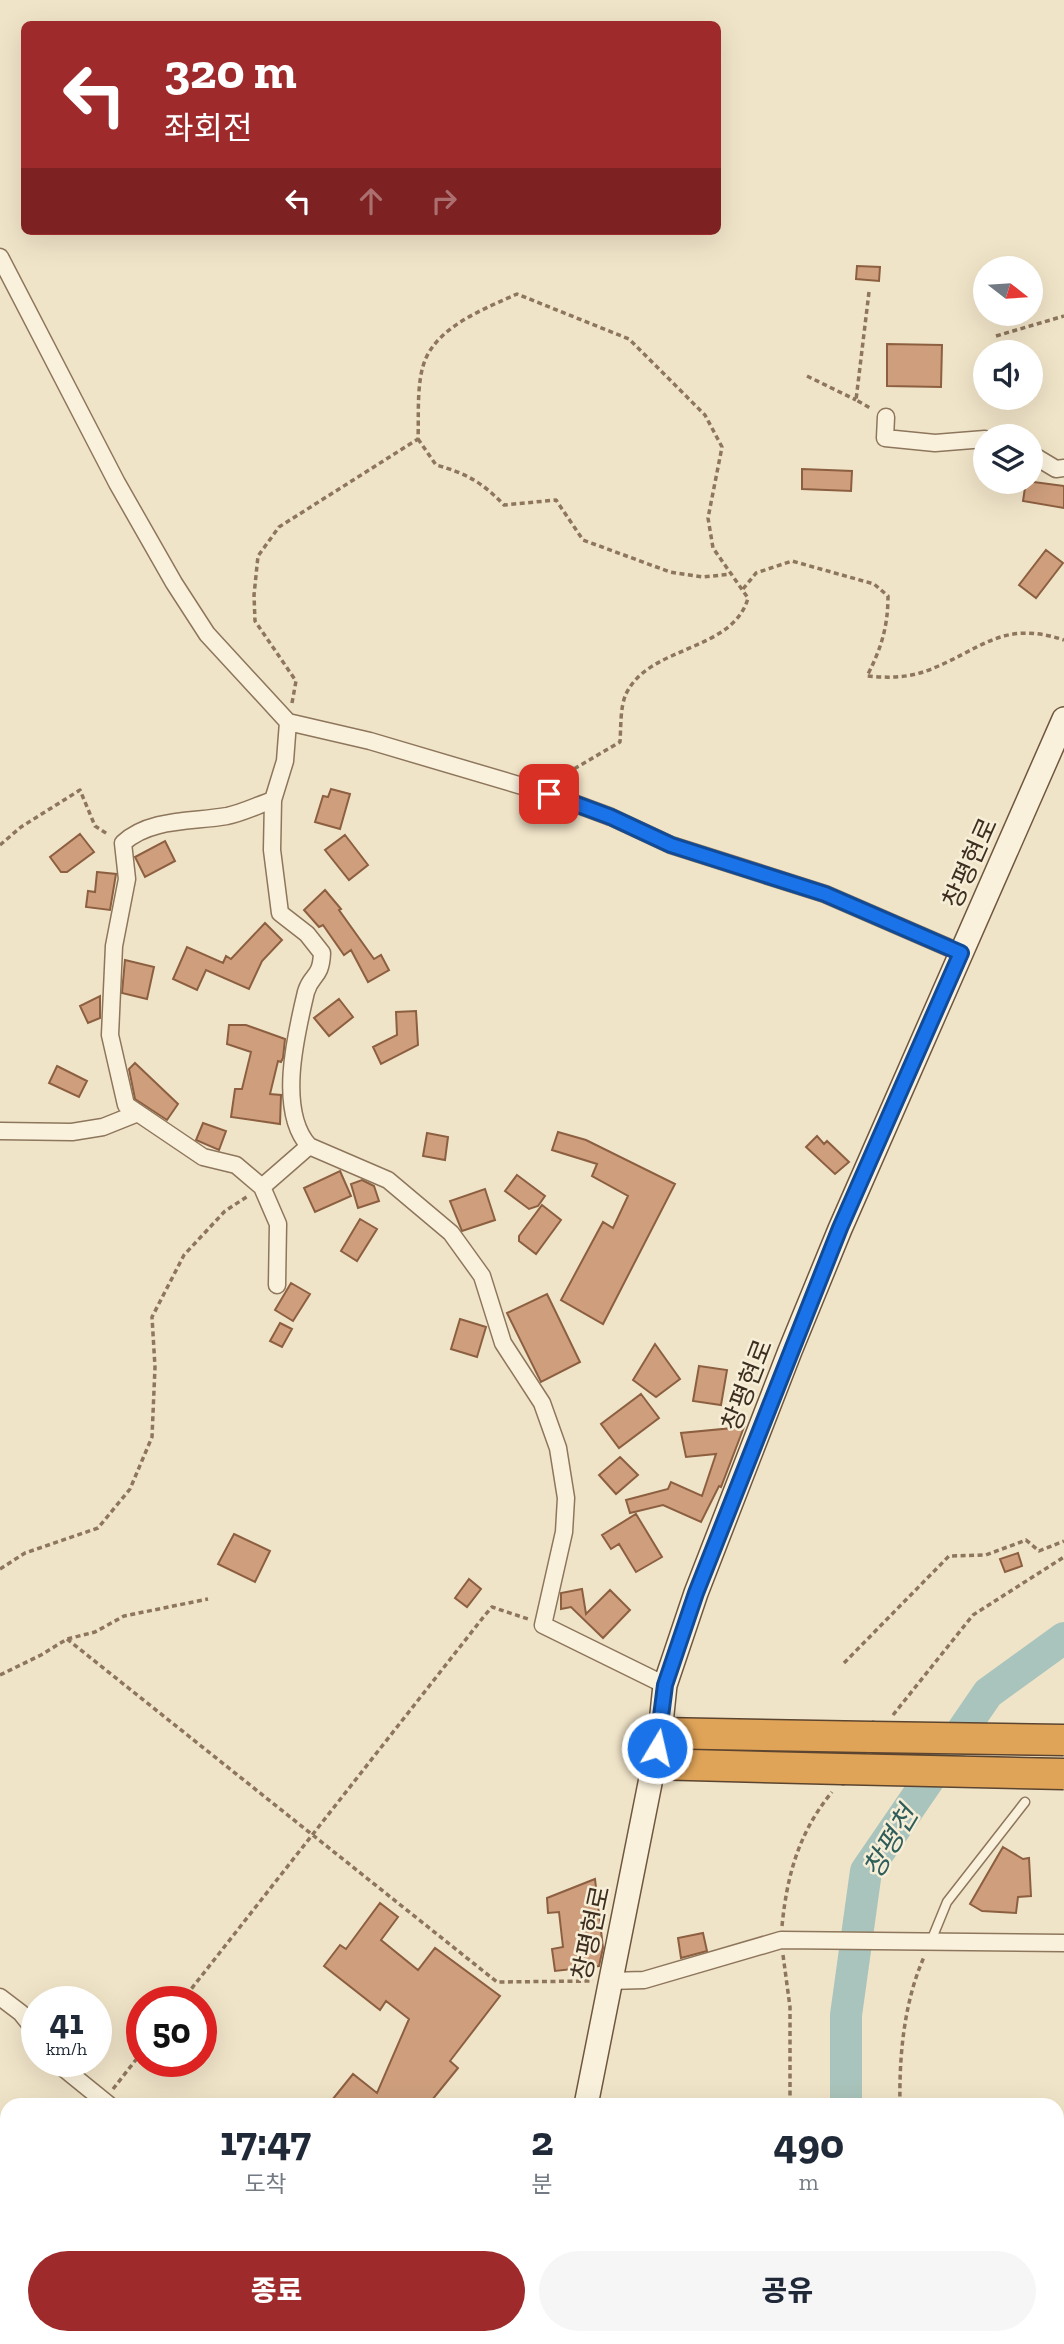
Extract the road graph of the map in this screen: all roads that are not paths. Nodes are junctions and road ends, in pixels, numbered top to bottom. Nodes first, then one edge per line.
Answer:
1 (0, 257) edge
2 (886, 417) road end
3 (973, 440) edge
4 (1043, 461) edge
5 (1064, 468) edge
6 (1064, 719) edge
7 (288, 722) junction
8 (273, 800) junction
9 (961, 953) junction
10 (138, 1113) junction
11 (0, 1131) edge
12 (309, 1146) junction
13 (262, 1186) junction
14 (277, 1285) dead end
15 (665, 1685) junction
16 (660, 1733) junction
17 (1064, 1741) edge
18 (653, 1764) junction
19 (1064, 1774) edge
20 (1025, 1802) dead end
21 (931, 1941) junction
22 (1064, 1943) edge
23 (609, 1980) junction
24 (0, 1997) edge
25 (21, 2013) edge
26 (74, 2077) edge
27 (100, 2098) edge
28 (587, 2098) edge

1 - 7 street
2 - 3 street
4 - 5 street
6 - 9 main road, 창평현로
7 - 8 street
7 - 9 street
8 - 10 street
8 - 12 street
9 - 15 main road, 창평현로
10 - 11 street
10 - 13 street
12 - 13 street
12 - 15 street
13 - 14 street
15 - 16 main road, 창평현로
16 - 17 highway, bridge
16 - 18 main road, 창평현로
18 - 19 highway, bridge
18 - 23 main road, 창평현로
20 - 21 lane
21 - 22 street
21 - 23 street
23 - 28 main road, 창평현로
24 - 25 street
26 - 27 street

